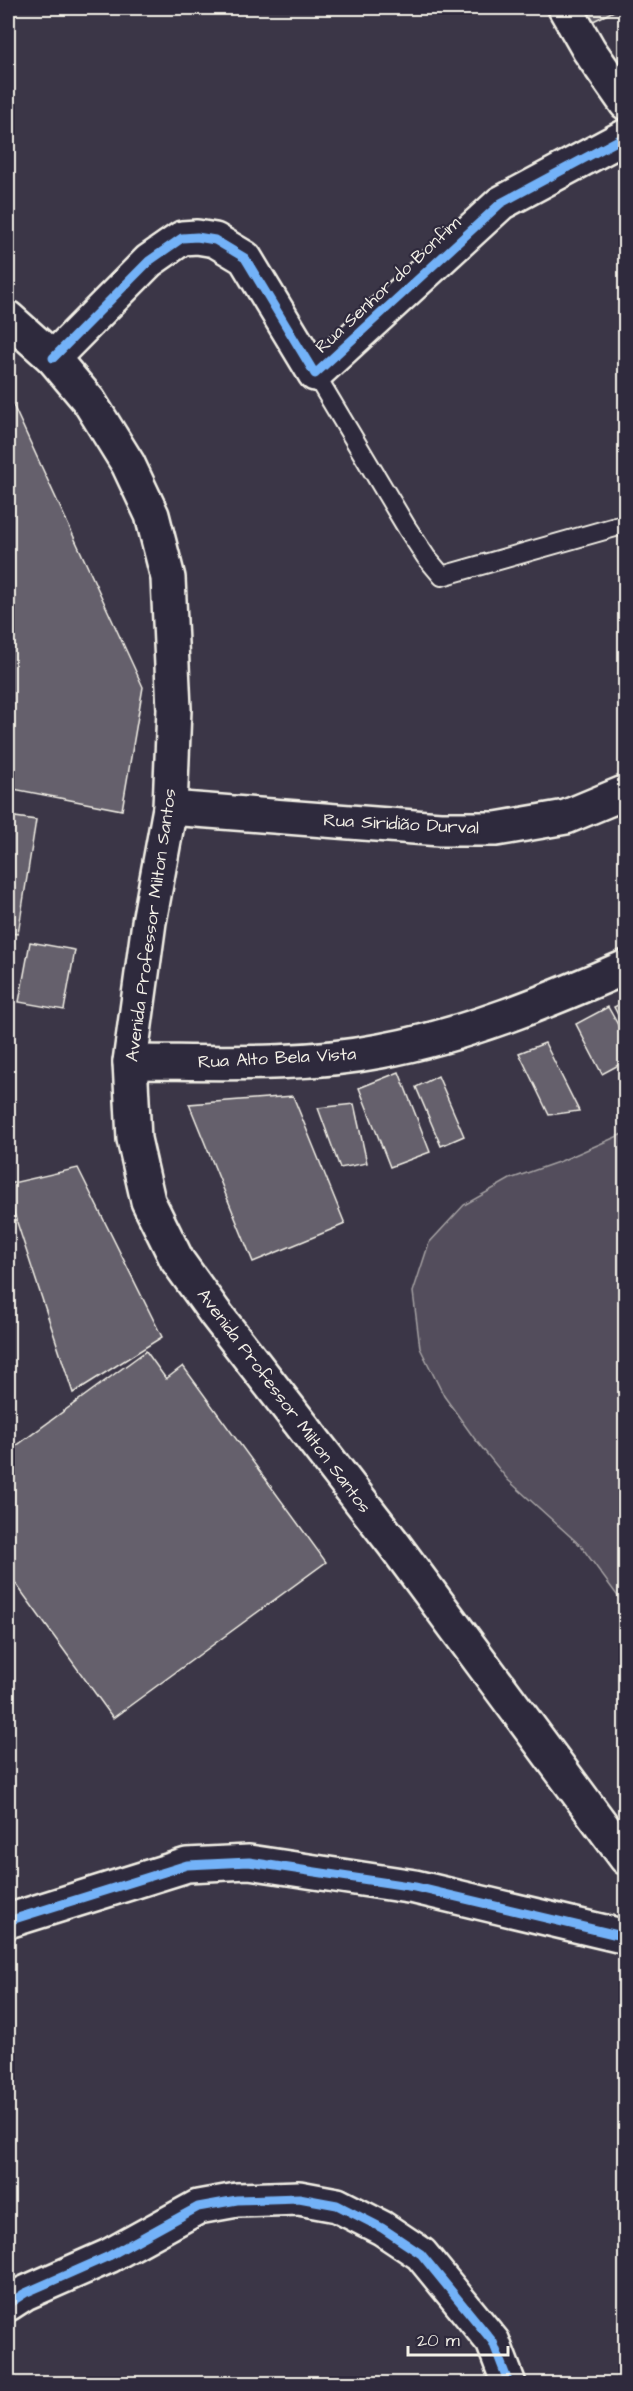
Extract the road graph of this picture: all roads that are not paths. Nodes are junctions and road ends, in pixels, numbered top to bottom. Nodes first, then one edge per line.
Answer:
1 (565, 8) edge
2 (626, 103) edge
3 (626, 136) edge
4 (8, 318) edge
5 (53, 358) junction
6 (315, 374) junction
7 (626, 524) edge
8 (626, 792) edge
9 (171, 808) junction
10 (626, 967) edge
11 (130, 1062) junction
12 (626, 1858) edge
13 (8, 1921) edge
14 (626, 1937) edge
15 (8, 2304) edge
16 (509, 2384) edge

1 - 2 street
3 - 6 street, Rua Senhor do Bonfim
4 - 5 street, Avenida Professor Milton Santos
5 - 6 street, Rua Senhor do Bonfim
5 - 9 street, Avenida Professor Milton Santos
6 - 7 lane
8 - 9 street, Rua Siridião Durval
9 - 11 street, Avenida Professor Milton Santos
10 - 11 street, Rua Alto Bela Vista
11 - 12 street, Avenida Professor Milton Santos
13 - 14 street
15 - 16 street

